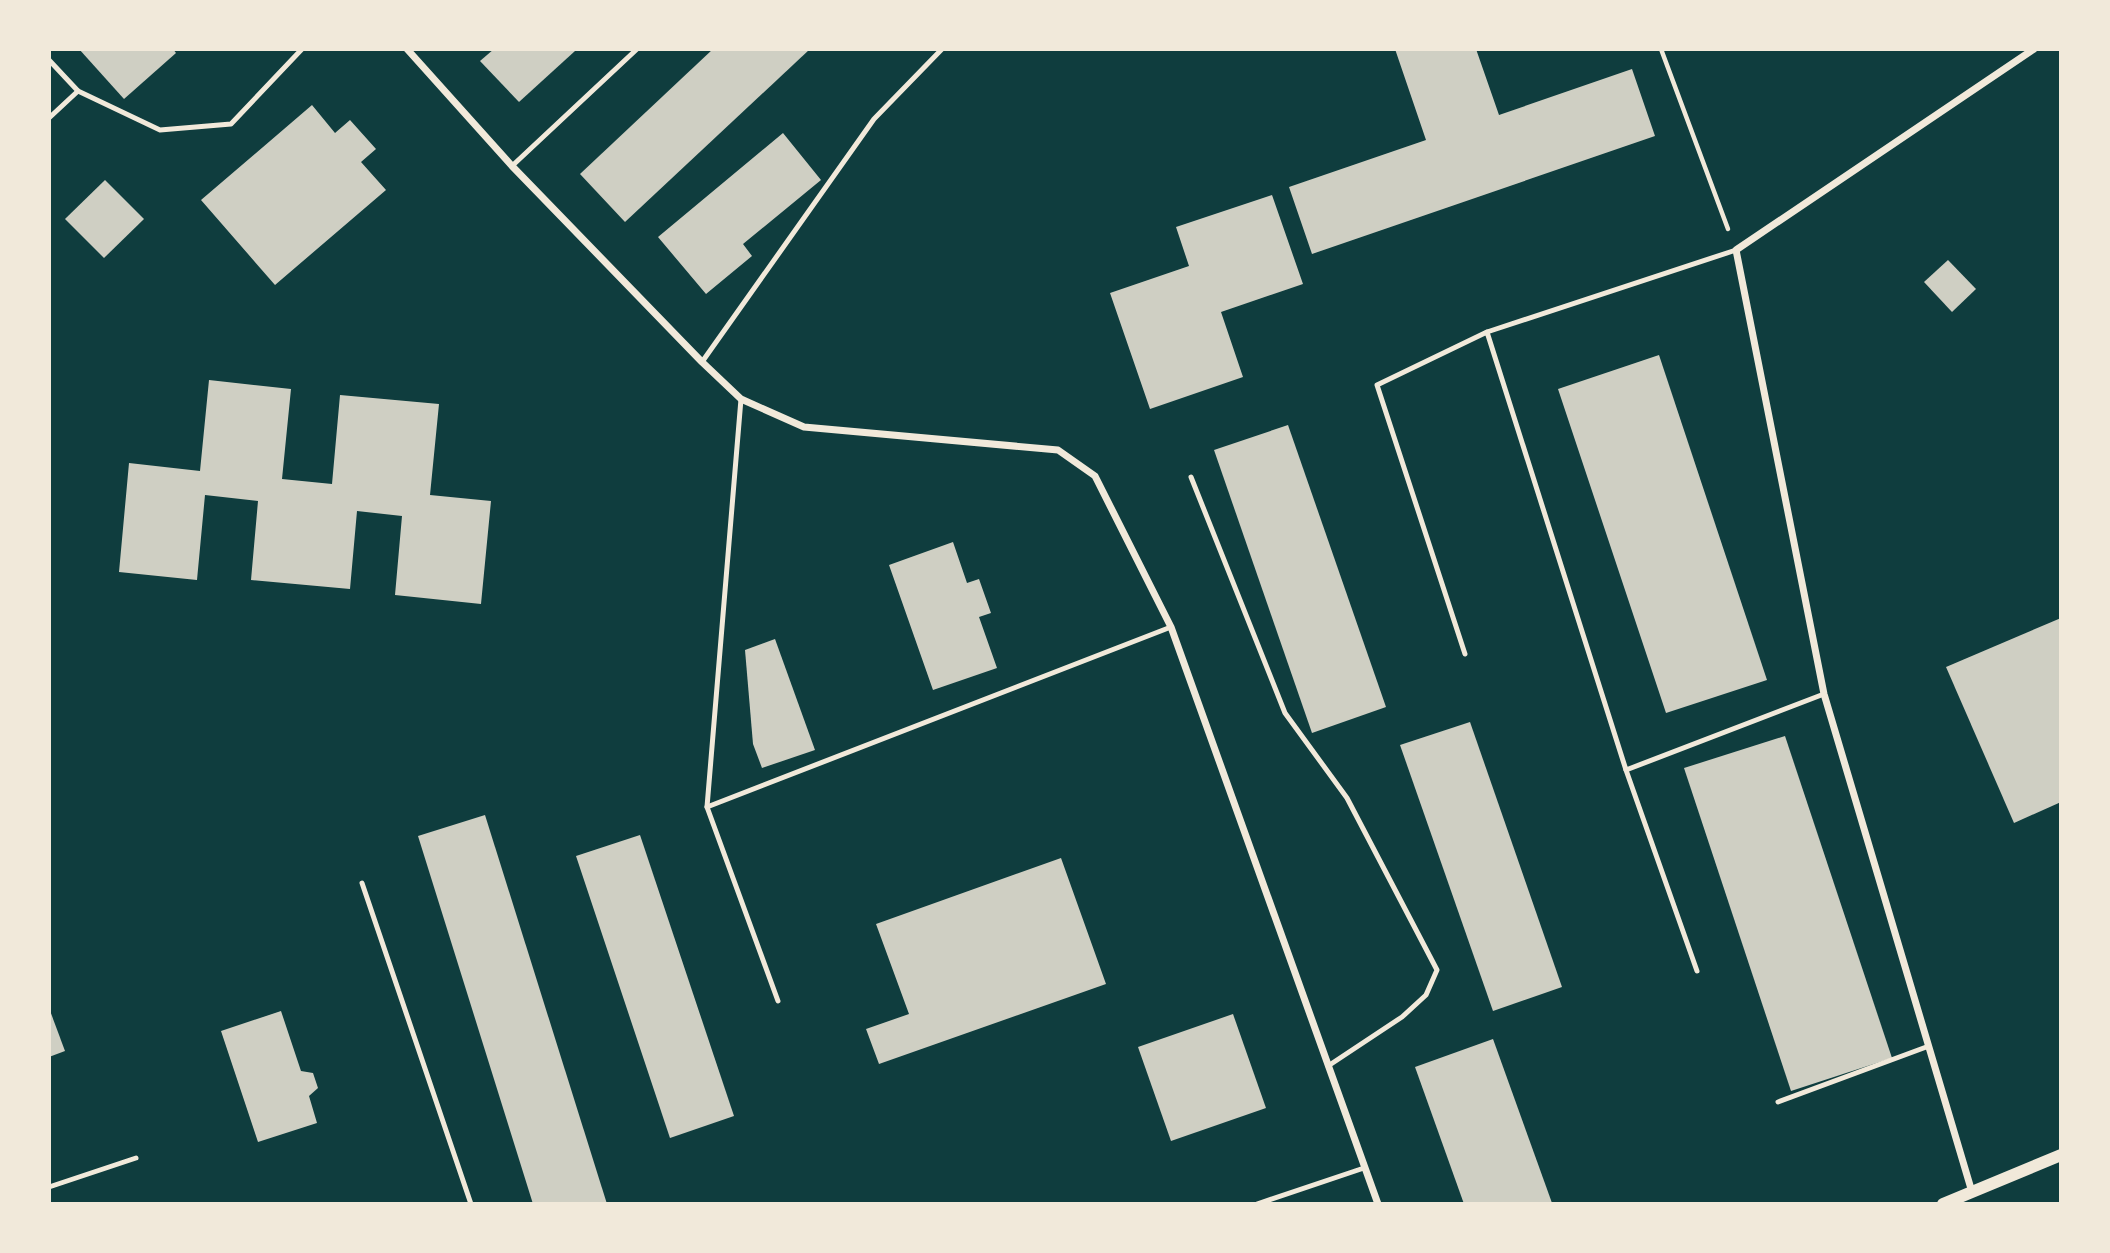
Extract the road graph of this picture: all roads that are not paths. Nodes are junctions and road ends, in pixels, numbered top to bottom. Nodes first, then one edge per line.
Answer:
1 (302, 49) edge
2 (407, 49) edge
3 (637, 49) edge
4 (942, 49) edge
5 (2034, 49) edge
6 (49, 60) edge
7 (78, 91) junction
8 (49, 118) edge
9 (512, 166) junction
10 (1736, 250) junction
11 (1487, 332) junction
12 (702, 362) junction
13 (741, 399) junction
14 (1191, 477) dead end
15 (1171, 627) junction
16 (1465, 654) dead end
17 (1824, 694) junction
18 (1626, 770) junction
19 (706, 807) junction
20 (362, 883) dead end
21 (1697, 971) dead end
22 (778, 1001) dead end
23 (1929, 1046) junction
24 (1328, 1066) junction
25 (1779, 1102) dead end
26 (2061, 1155) edge
27 (136, 1158) dead end
28 (1364, 1168) junction
29 (49, 1187) edge
30 (1972, 1193) junction
31 (471, 1204) edge
32 (1257, 1204) edge
33 (1378, 1204) edge
34 (1943, 1204) edge

1 - 7 lane
2 - 9 street
3 - 9 lane
4 - 12 lane
5 - 10 street
6 - 7 lane
7 - 8 lane
9 - 12 street
10 - 11 lane
10 - 17 street
11 - 16 lane
11 - 18 lane
12 - 13 street
13 - 15 street
13 - 19 lane
14 - 24 lane
15 - 19 lane
15 - 24 street
17 - 18 lane
17 - 23 street
18 - 21 lane
19 - 22 lane
20 - 31 lane
23 - 25 lane
23 - 30 street
24 - 28 street
26 - 30 street
27 - 29 lane
28 - 32 lane
28 - 33 street
30 - 34 street

